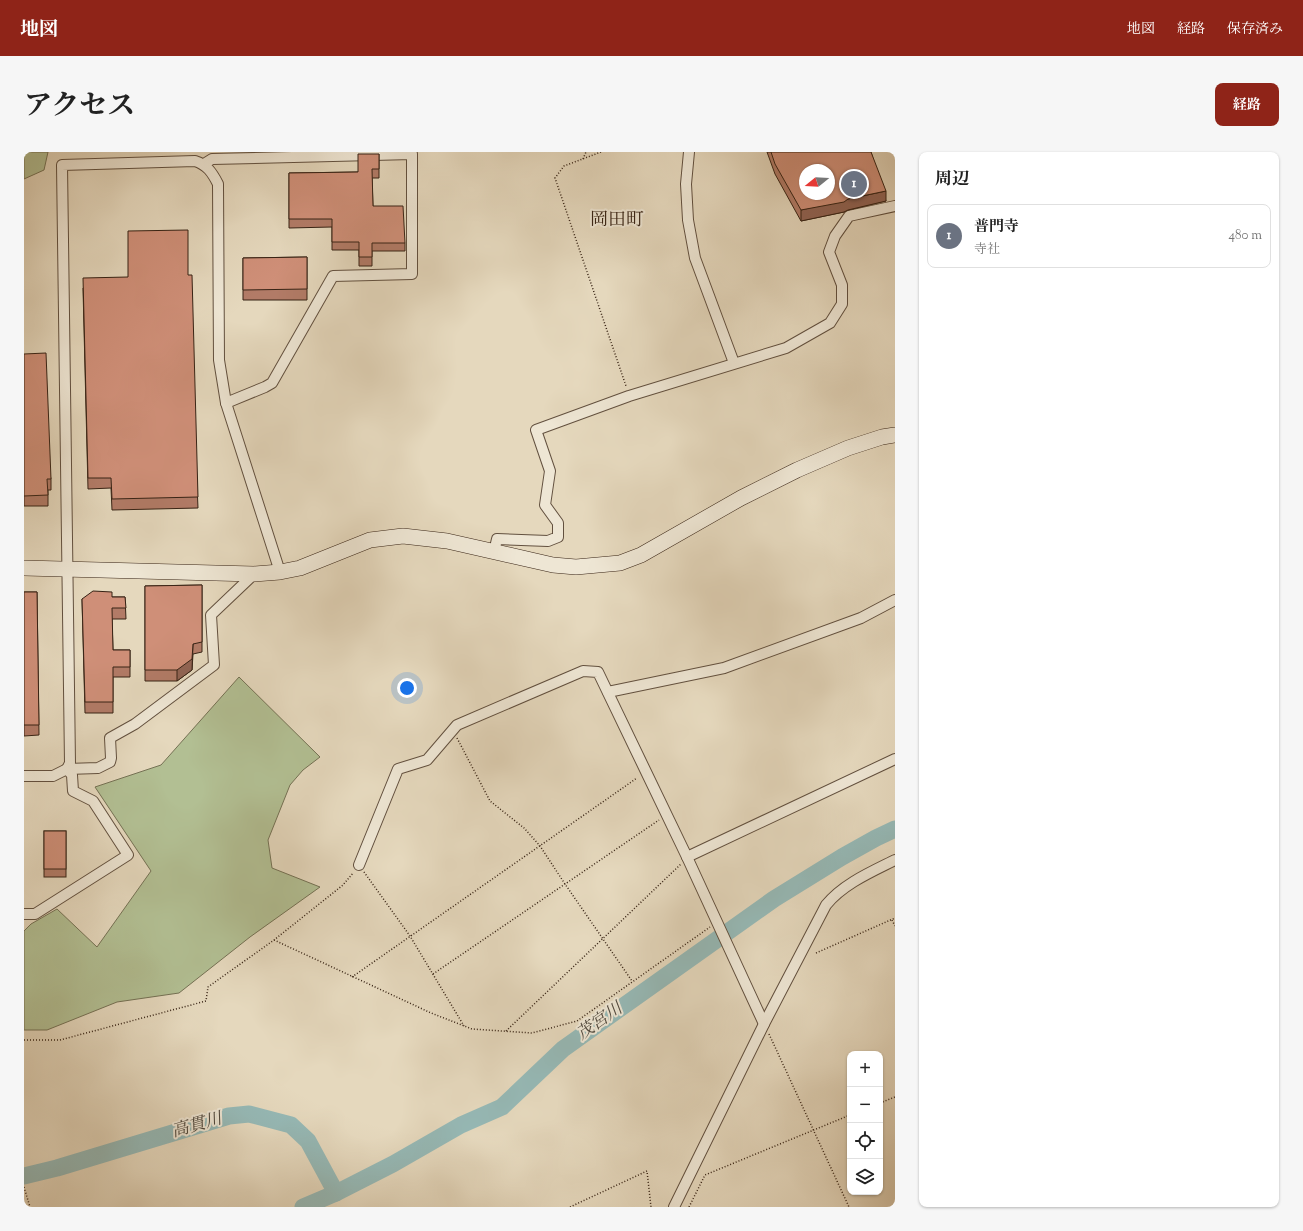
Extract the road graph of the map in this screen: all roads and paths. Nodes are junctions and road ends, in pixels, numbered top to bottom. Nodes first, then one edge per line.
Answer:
1 (586, 152) edge
2 (602, 152) edge
3 (689, 152) edge
4 (583, 160) junction
5 (204, 164) junction
6 (895, 206) edge
7 (734, 363) junction
8 (629, 396) junction
9 (226, 403) junction
10 (895, 435) edge
11 (494, 552) junction
12 (24, 568) edge
13 (67, 569) junction
14 (280, 572) junction
15 (254, 574) junction
16 (895, 600) edge
17 (608, 692) junction
18 (452, 730) junction
19 (895, 759) edge
20 (67, 769) junction
21 (646, 772) junction
22 (24, 776) edge
23 (667, 814) junction
24 (540, 846) junction
25 (687, 857) junction
26 (895, 860) edge
27 (359, 865) junction
28 (565, 884) junction
29 (24, 914) edge
30 (895, 918) edge
31 (892, 920) junction
32 (717, 923) junction
33 (895, 926) edge
34 (410, 936) junction
35 (603, 938) junction
36 (274, 940) junction
37 (816, 953) dead end
38 (433, 974) junction
39 (352, 977) junction
40 (632, 980) junction
41 (764, 1024) junction
42 (464, 1026) junction
43 (506, 1031) junction
44 (24, 1040) edge
45 (895, 1097) edge
46 (883, 1102) edge
47 (847, 1116) edge
48 (813, 1129) junction
49 (24, 1187) edge
50 (30, 1207) edge
51 (570, 1207) edge
52 (651, 1207) edge
53 (674, 1207) edge
54 (689, 1207) edge
55 (849, 1207) edge

1 - 4 path
2 - 4 path
3 - 7 street
4 - 8 path
5 - 9 street
5 - 9 street
5 - 13 street
6 - 7 street
7 - 8 street
8 - 11 street
9 - 14 street
10 - 11 street
11 - 14 street
12 - 13 street
13 - 15 street
13 - 20 street
14 - 15 street
15 - 20 street
16 - 17 street
17 - 18 street
17 - 21 street
18 - 24 path
18 - 27 street
19 - 25 street
20 - 22 street
20 - 29 street
21 - 23 street
21 - 24 path
23 - 25 street
23 - 28 path
24 - 28 path
24 - 34 path
25 - 32 street
25 - 35 path
26 - 41 street
27 - 34 path
27 - 36 path
28 - 35 path
28 - 38 path
30 - 31 path
31 - 33 path
31 - 37 path
32 - 40 path
32 - 41 street
34 - 38 path
34 - 39 path
35 - 40 path
35 - 43 path
36 - 39 path
36 - 44 path
38 - 42 path
39 - 42 path
40 - 43 path
41 - 48 path
41 - 53 street
42 - 43 path
45 - 46 path
47 - 48 path
48 - 54 path
48 - 55 path
49 - 50 path
51 - 52 path

